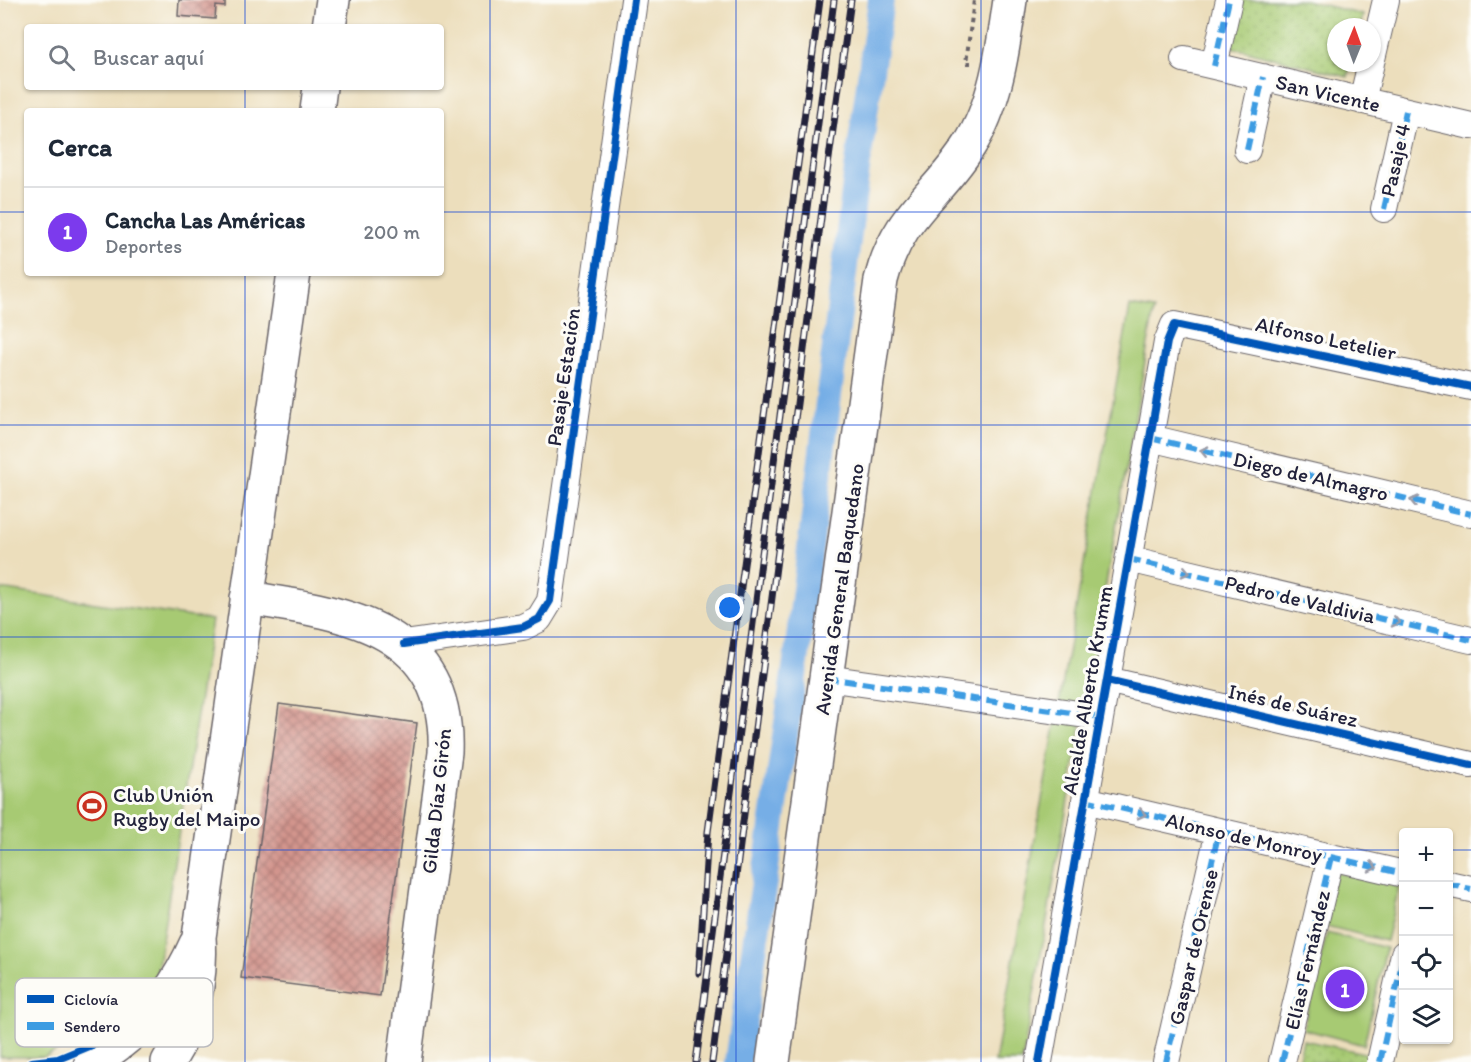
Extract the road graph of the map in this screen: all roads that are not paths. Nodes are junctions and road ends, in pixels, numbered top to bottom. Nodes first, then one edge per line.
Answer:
1 (333, 0) edge
2 (634, 0) edge
3 (989, 0) edge
4 (1010, 0) edge
5 (1229, 0) edge
6 (1386, 0) edge
7 (1381, 21) edge
8 (329, 24) edge
9 (1184, 59) dead end
10 (1214, 66) junction
11 (1369, 72) edge
12 (1263, 77) junction
13 (320, 90) edge
14 (1362, 101) junction
15 (317, 108) edge
16 (1406, 111) junction
17 (1471, 126) edge
18 (971, 144) junction
19 (1247, 150) dead end
20 (1384, 209) dead end
21 (294, 276) edge
22 (1174, 325) joint
23 (1471, 387) edge
24 (1150, 438) junction
25 (1471, 514) edge
26 (1129, 559) junction
27 (247, 598) junction
28 (1471, 640) edge
29 (404, 644) junction
30 (826, 678) junction
31 (1107, 680) junction
32 (1100, 717) junction
33 (1471, 765) edge
34 (1085, 800) junction
35 (1219, 831) junction
36 (1331, 857) junction
37 (1399, 873) edge
38 (1453, 885) edge
39 (1471, 889) edge
40 (199, 937) junction
41 (1399, 976) edge
42 (178, 978) edge
43 (198, 978) edge
44 (114, 1047) edge
45 (177, 1047) edge
46 (91, 1062) edge
47 (168, 1062) edge
48 (404, 1062) edge
49 (773, 1062) edge
50 (1039, 1062) edge
51 (1166, 1062) edge
52 (1282, 1062) edge
53 (1380, 1062) edge

1 - 8 main road
2 - 29 street, Pasaje Estación
3 - 18 main road
4 - 18 main road, Avenida General Baquedano
5 - 10 street
6 - 7 street
9 - 10 street, San Vicente
10 - 12 street, San Vicente
11 - 14 street
12 - 14 street, San Vicente
12 - 19 street
13 - 15 main road
14 - 16 street, San Vicente
16 - 17 street, San Vicente
16 - 20 street, Pasaje 4
18 - 30 main road, Avenida General Baquedano
21 - 27 main road
22 - 23 street, Alfonso Letelier
22 - 24 street, Alcalde Alberto Krumm
25 -> 24 street, Diego de Almagro
24 - 26 street, Alcalde Alberto Krumm
26 -> 28 street, Pedro de Valdivia
26 - 31 street, Alcalde Alberto Krumm
27 - 29 main road, Gilda Díaz Girón
27 - 40 main road
29 - 48 main road, Gilda Díaz Girón
30 - 32 street
30 - 49 main road, Avenida General Baquedano
31 - 32 street, Alcalde Alberto Krumm
31 - 33 street, Inés de Suárez
32 - 34 street, Alcalde Alberto Krumm
34 -> 35 street, Alonso de Monroy
34 - 50 street, Alcalde Alberto Krumm
35 - 36 street, Alonso de Monroy
35 - 51 street, Gaspar de Orense
36 -> 37 street, Alonso de Monroy
36 - 52 street, Elías Fernández
38 - 39 street
40 - 42 main road
40 - 43 main road
41 - 53 street
44 - 46 main road
45 - 47 main road

